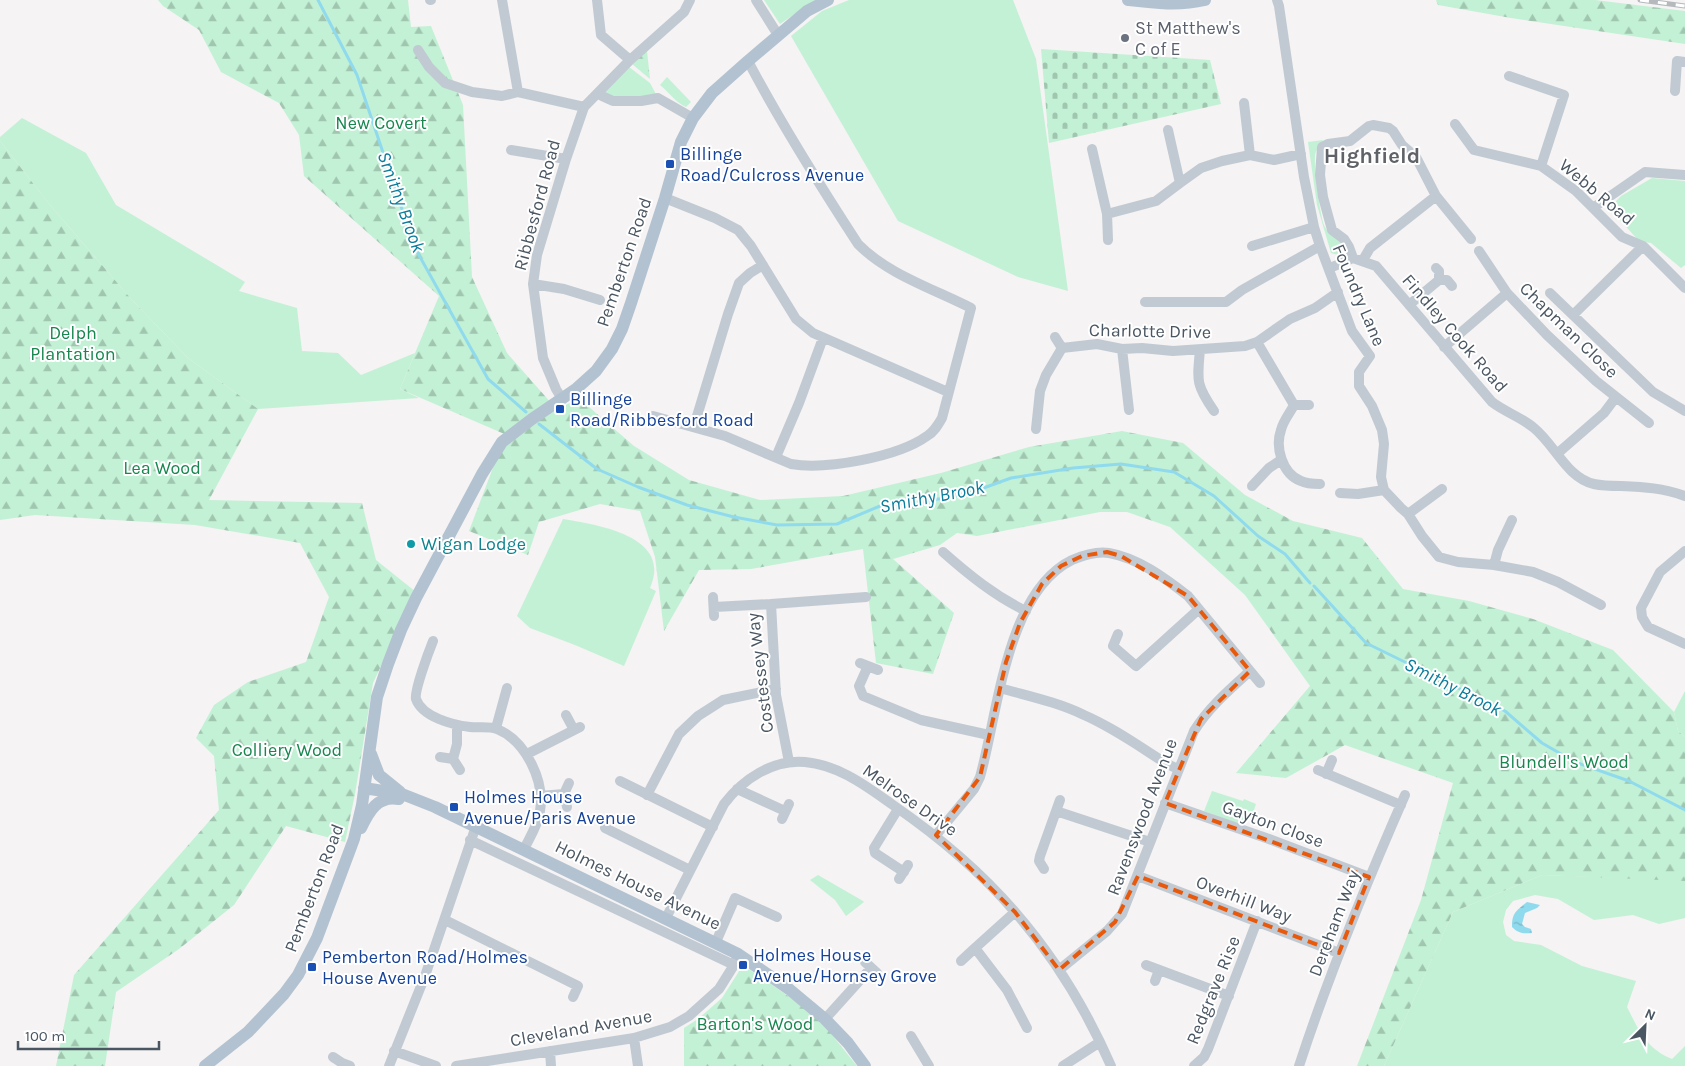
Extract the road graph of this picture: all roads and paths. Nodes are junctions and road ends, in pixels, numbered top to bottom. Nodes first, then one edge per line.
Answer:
1 (502, 0) edge
2 (596, 0) edge
3 (690, 0) edge
4 (756, 0) edge
5 (828, 0) edge
6 (1128, 0) edge
7 (1205, 0) edge
8 (1277, 0) edge
9 (778, 35) junction
10 (418, 50) dead end
11 (630, 60) junction
12 (748, 61) junction
13 (1685, 62) edge
14 (1509, 76) dead end
15 (1675, 91) dead end
16 (518, 92) junction
17 (602, 96) dead end
18 (1244, 103) dead end
19 (584, 107) junction
20 (693, 118) junction
21 (1455, 124) dead end
22 (1168, 130) dead end
23 (1092, 148) dead end
24 (511, 150) dead end
25 (1301, 154) junction
26 (1250, 155) junction
27 (566, 159) junction
28 (1540, 166) junction
29 (1685, 175) edge
30 (1180, 183) junction
31 (1436, 196) junction
32 (665, 198) junction
33 (1594, 208) junction
34 (1107, 214) junction
35 (1314, 227) junction
36 (1471, 239) dead end
37 (1108, 240) dead end
38 (1252, 246) dead end
39 (1320, 246) junction
40 (1643, 246) junction
41 (1479, 251) dead end
42 (1358, 259) junction
43 (763, 264) junction
44 (1330, 268) junction
45 (1436, 268) dead end
46 (1439, 280) junction
47 (533, 284) junction
48 (1452, 286) dead end
49 (1685, 288) edge
50 (1338, 292) junction
51 (1507, 293) junction
52 (1550, 293) dead end
53 (600, 300) dead end
54 (1145, 302) dead end
55 (1409, 305) junction
56 (1573, 315) junction
57 (1055, 337) dead end
58 (823, 338) junction
59 (1257, 342) junction
60 (1444, 347) junction
61 (1062, 348) junction
62 (1122, 349) junction
63 (1200, 350) junction
64 (948, 392) junction
65 (1616, 397) junction
66 (562, 399) junction
67 (1294, 405) junction
68 (1309, 405) dead end
69 (1129, 410) dead end
70 (1214, 411) dead end
71 (1685, 411) edge
72 (653, 416) dead end
73 (1649, 423) dead end
74 (694, 426) junction
75 (1036, 430) dead end
76 (1558, 454) junction
77 (776, 457) junction
78 (1282, 460) junction
79 (1320, 484) dead end
80 (1252, 486) dead end
81 (1442, 489) dead end
82 (1384, 490) junction
83 (1340, 492) dead end
84 (1685, 496) edge
85 (1408, 514) junction
86 (1512, 520) dead end
87 (943, 551) dead end
88 (1685, 551) edge
89 (1494, 565) junction
90 (866, 597) dead end
91 (772, 604) junction
92 (1601, 605) dead end
93 (714, 607) dead end
94 (1199, 609) junction
95 (1026, 611) junction
96 (1118, 634) dead end
97 (433, 641) dead end
98 (1685, 644) edge
99 (869, 666) dead end
100 (1250, 672) junction
101 (1260, 683) dead end
102 (507, 688) dead end
103 (1000, 688) junction
104 (776, 689) junction
105 (566, 715) dead end
106 (457, 725) junction
107 (496, 728) junction
108 (990, 735) junction
109 (369, 750) junction
110 (527, 754) junction
111 (440, 757) dead end
112 (453, 759) junction
113 (1332, 760) dead end
114 (789, 762) junction
115 (1178, 768) junction
116 (460, 770) dead end
117 (620, 781) dead end
118 (568, 783) dead end
119 (364, 788) junction
120 (737, 789) junction
121 (402, 794) junction
122 (564, 794) junction
123 (647, 795) junction
124 (1405, 795) dead end
125 (540, 796) junction
126 (1165, 803) junction
127 (1401, 805) junction
128 (567, 806) dead end
129 (436, 807) junction
130 (898, 809) junction
131 (785, 812) dead end
132 (476, 826) junction
133 (713, 827) junction
134 (605, 828) dead end
135 (936, 835) junction
136 (354, 839) junction
137 (470, 840) junction
138 (1150, 842) junction
139 (524, 849) junction
140 (1044, 869) dead end
141 (690, 870) junction
142 (904, 872) dead end
143 (1138, 876) junction
144 (1369, 878) junction
145 (1015, 912) junction
146 (777, 917) dead end
147 (666, 918) junction
148 (444, 920) junction
149 (1257, 921) junction
150 (716, 942) junction
151 (975, 948) junction
152 (1339, 953) junction
153 (736, 959) junction
154 (961, 961) dead end
155 (1146, 965) dead end
156 (871, 968) dead end
157 (1059, 970) junction
158 (1159, 970) junction
159 (1154, 981) dead end
160 (1229, 996) junction
161 (573, 997) dead end
162 (825, 1019) junction
163 (1027, 1028) dead end
164 (911, 1036) dead end
165 (634, 1038) junction
166 (1100, 1042) junction
167 (394, 1051) junction
168 (550, 1051) junction
169 (333, 1057) dead end
170 (205, 1066) edge
171 (350, 1066) edge
172 (389, 1066) edge
173 (436, 1066) edge
174 (456, 1066) edge
175 (467, 1066) edge
176 (551, 1066) edge
177 (638, 1066) edge
178 (865, 1066) edge
179 (929, 1066) edge
180 (1062, 1066) edge
181 (1111, 1066) edge
182 (1194, 1066) edge
183 (1299, 1066) edge

1 - 16 street
2 - 11 street
3 - 11 street
4 - 9 street
5 - 9 main road, Pemberton Road
6 - 7 main road
8 - 25 street, Foundry Lane
9 - 12 main road, Pemberton Road
10 - 16 street
11 - 19 street
12 - 20 main road, Pemberton Road
12 - 64 street
13 - 15 street
14 - 28 street
16 - 19 street
17 - 20 street
18 - 26 street
19 - 27 street, Ribbesford Road
20 - 32 main road, Pemberton Road
21 - 28 street, Webb Road
22 - 30 street
23 - 34 street
24 - 27 street
25 - 26 street
25 - 35 street, Foundry Lane
26 - 30 street
27 - 47 street, Ribbesford Road
28 - 33 street, Webb Road
29 - 33 street
30 - 34 street
31 - 36 street
31 - 42 street
31 - 42 street
32 - 43 street
32 - 66 main road, Pemberton Road
33 - 40 street, Webb Road
34 - 37 street
35 - 38 street
35 - 39 street, Foundry Lane
39 - 44 street, Foundry Lane
39 - 54 street
40 - 49 street, Webb Road
40 - 56 street
41 - 51 street, Chapman Close
42 - 44 street
42 - 55 street, Findley Cook Road
43 - 58 street
43 - 74 street
44 - 50 street, Foundry Lane
45 - 46 street
46 - 48 street
46 - 55 street
47 - 53 street
47 - 66 street, Ribbesford Road
50 - 59 street, Charlotte Drive
50 - 82 street, Foundry Lane
51 - 60 street
51 - 65 street, Chapman Close
52 - 56 street
55 - 60 street, Findley Cook Road
56 - 71 street
57 - 61 street
58 - 64 street
58 - 77 street
59 - 63 street, Charlotte Drive
59 - 67 street
60 - 76 street, Findley Cook Road
61 - 62 street, Charlotte Drive
61 - 75 street
62 - 63 street, Charlotte Drive
62 - 69 street
63 - 70 street
64 - 77 street
65 - 73 street, Chapman Close
65 - 76 street
66 - 109 main road, Pemberton Road
67 - 68 street
67 - 78 street
72 - 74 street
74 - 77 street
76 - 84 street, Findley Cook Road
78 - 79 street
78 - 80 street
81 - 85 street
82 - 83 street
82 - 85 street
85 - 89 street
86 - 89 street
87 - 95 street
88 - 98 street
89 - 92 street
90 - 91 street
91 - 93 street, Costessey Way
91 - 104 street, Costessey Way
94 - 95 street
94 - 96 street
94 - 100 street
95 - 103 street
97 - 106 street
99 - 108 street
100 - 101 street
100 - 115 street, Ravenswood Avenue
102 - 107 street
103 - 108 street
103 - 115 street
104 - 114 street, Costessey Way
104 - 123 street
105 - 110 street
106 - 107 street
106 - 112 street
107 - 110 street
108 - 135 street
109 - 119 main road, Pemberton Road
109 - 121 main road
110 - 125 street
111 - 112 street
112 - 116 street
113 - 127 street
114 - 120 street, Melrose Drive
114 - 130 street, Melrose Drive
115 - 126 street, Ravenswood Avenue
117 - 123 street
118 - 122 street
119 - 121 main road, Holmes House Avenue
119 - 136 main road, Pemberton Road
120 - 131 street
120 - 133 street, Melrose Drive
121 - 129 main road, Holmes House Avenue
122 - 125 street
122 - 128 street
123 - 133 street
124 - 127 street, Dereham Way
125 - 139 street
126 - 138 street, Ravenswood Avenue
126 - 144 street, Gayton Close
127 - 144 street, Dereham Way
129 - 132 main road, Holmes House Avenue
129 - 136 main road
130 - 135 street, Melrose Drive
130 - 142 street
132 - 137 street
132 - 139 main road, Holmes House Avenue
133 - 141 street, Melrose Drive
134 - 141 street
135 - 145 street, Melrose Drive
136 - 170 main road, Pemberton Road
137 - 148 street
137 - 153 street
138 - 140 street
138 - 143 street, Ravenswood Avenue
139 - 147 main road, Holmes House Avenue
141 - 147 street, Melrose Drive
143 - 149 street, Overhill Way
143 - 157 street, Ravenswood Avenue
144 - 152 street, Dereham Way
145 - 151 street
145 - 157 street, Melrose Drive
146 - 150 street
147 - 150 main road, Holmes House Avenue
148 - 161 street
148 - 167 street
149 - 152 street, Overhill Way
149 - 160 street, Redgrave Rise
150 - 153 main road, Holmes House Avenue
151 - 154 street
151 - 163 street
152 - 183 street, Dereham Way
153 - 162 main road, Holmes House Avenue
153 - 165 street, Cleveland Avenue
155 - 158 street
156 - 162 street
157 - 166 street, Melrose Drive
158 - 159 street
158 - 160 street
160 - 182 street, Redgrave Rise
162 - 178 main road, Holmes House Avenue
164 - 179 street
165 - 168 street, Cleveland Avenue
165 - 177 street
166 - 180 street
166 - 181 street, Melrose Drive
167 - 172 street
167 - 173 street
168 - 175 street, Cleveland Avenue
168 - 176 street
169 - 171 street
174 - 175 street, Cleveland Avenue

